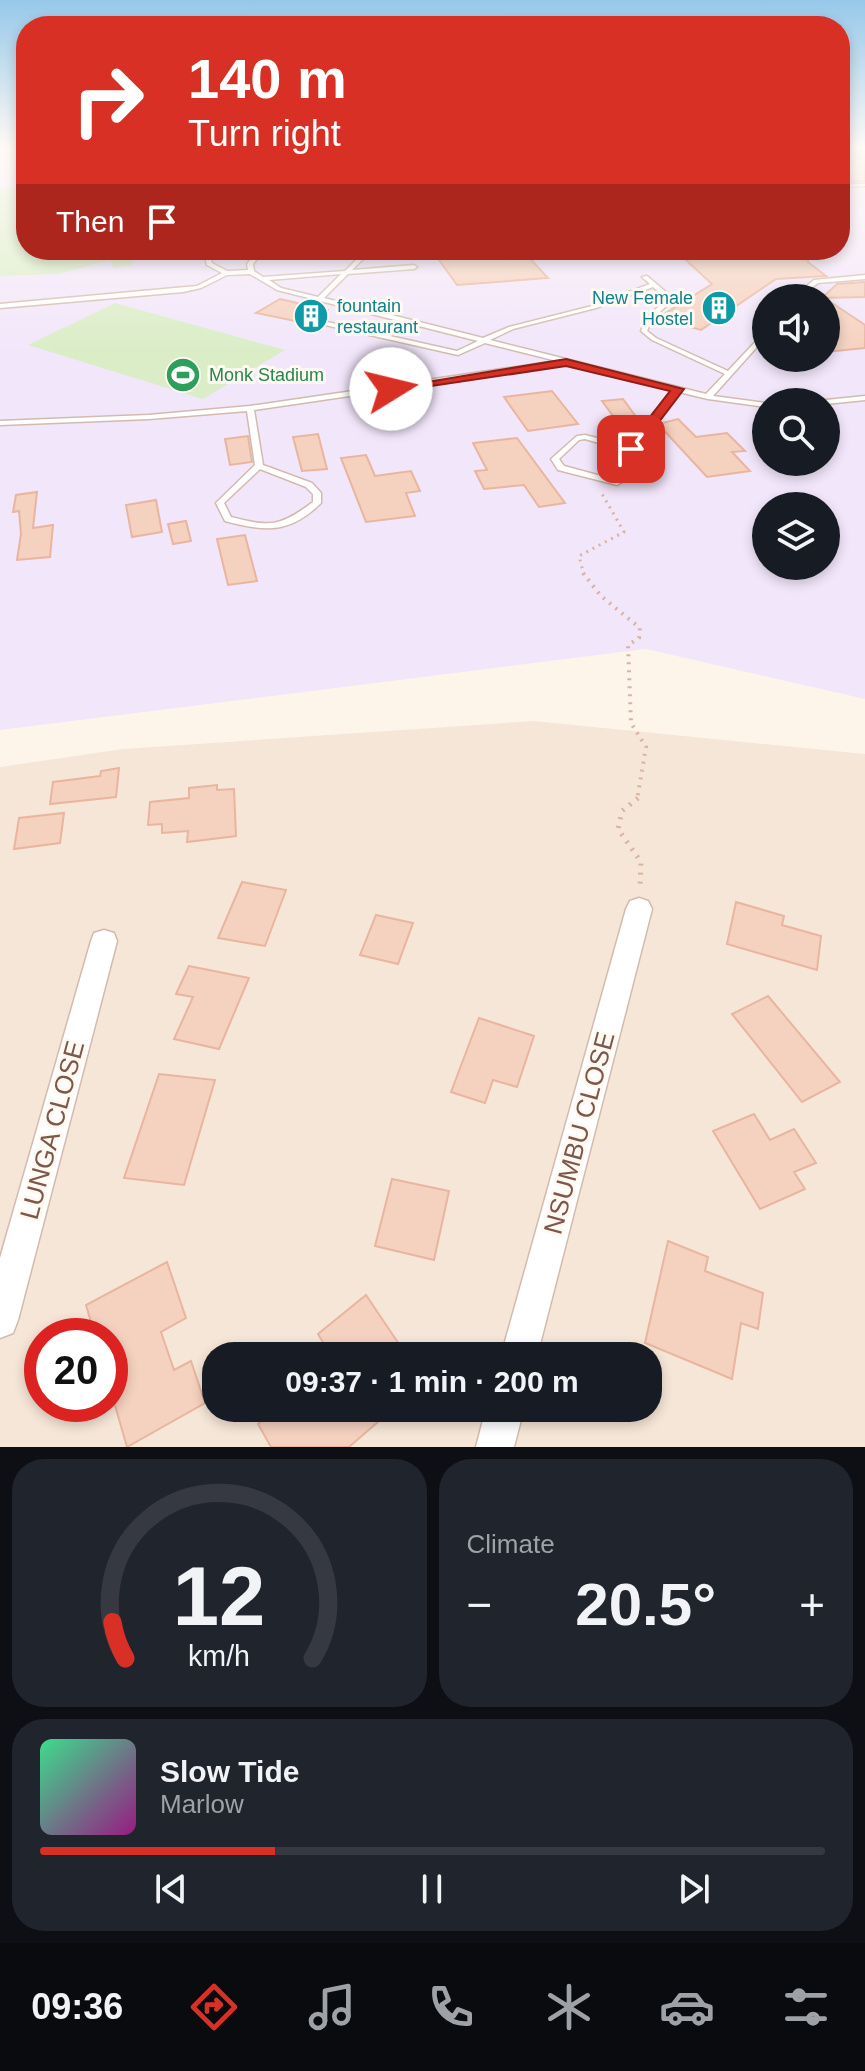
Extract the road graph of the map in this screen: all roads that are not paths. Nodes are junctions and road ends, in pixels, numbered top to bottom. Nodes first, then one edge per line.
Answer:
1 (208, 260) edge
2 (253, 260) edge
3 (357, 260) edge
4 (414, 267) dead end
5 (251, 272) junction
6 (343, 272) junction
7 (226, 273) junction
8 (645, 277) dead end
9 (865, 277) edge
10 (261, 279) junction
11 (809, 284) edge
12 (654, 285) junction
13 (319, 300) junction
14 (0, 306) edge
15 (327, 324) dead end
16 (484, 342) junction
17 (752, 349) edge
18 (566, 362) junction
19 (730, 374) junction
20 (678, 389) junction
21 (708, 397) junction
22 (865, 398) edge
23 (840, 401) edge
24 (752, 403) edge
25 (250, 408) junction
26 (0, 423) edge
27 (631, 449) junction
28 (259, 466) junction
29 (639, 909) road end
30 (104, 941) dead end
31 (0, 1320) edge
32 (523, 1342) edge
33 (501, 1422) edge
34 (495, 1447) edge

1 - 7 lane
2 - 5 lane
3 - 6 lane
4 - 6 lane
5 - 7 lane
5 - 10 lane
6 - 10 lane
6 - 13 lane
7 - 14 lane
8 - 12 lane
9 - 11 lane
10 - 13 lane
12 - 16 lane
12 - 19 lane
13 - 16 lane
15 - 16 lane
16 - 18 lane
17 - 19 lane
18 - 20 lane
18 - 25 lane
19 - 21 lane
20 - 21 lane
20 - 27 lane
21 - 24 lane
22 - 23 lane
25 - 26 lane
25 - 28 lane
27 - 27 lane
28 - 28 lane
29 - 32 street, NSUMBU CLOSE
30 - 31 street, LUNGA CLOSE
33 - 34 street

